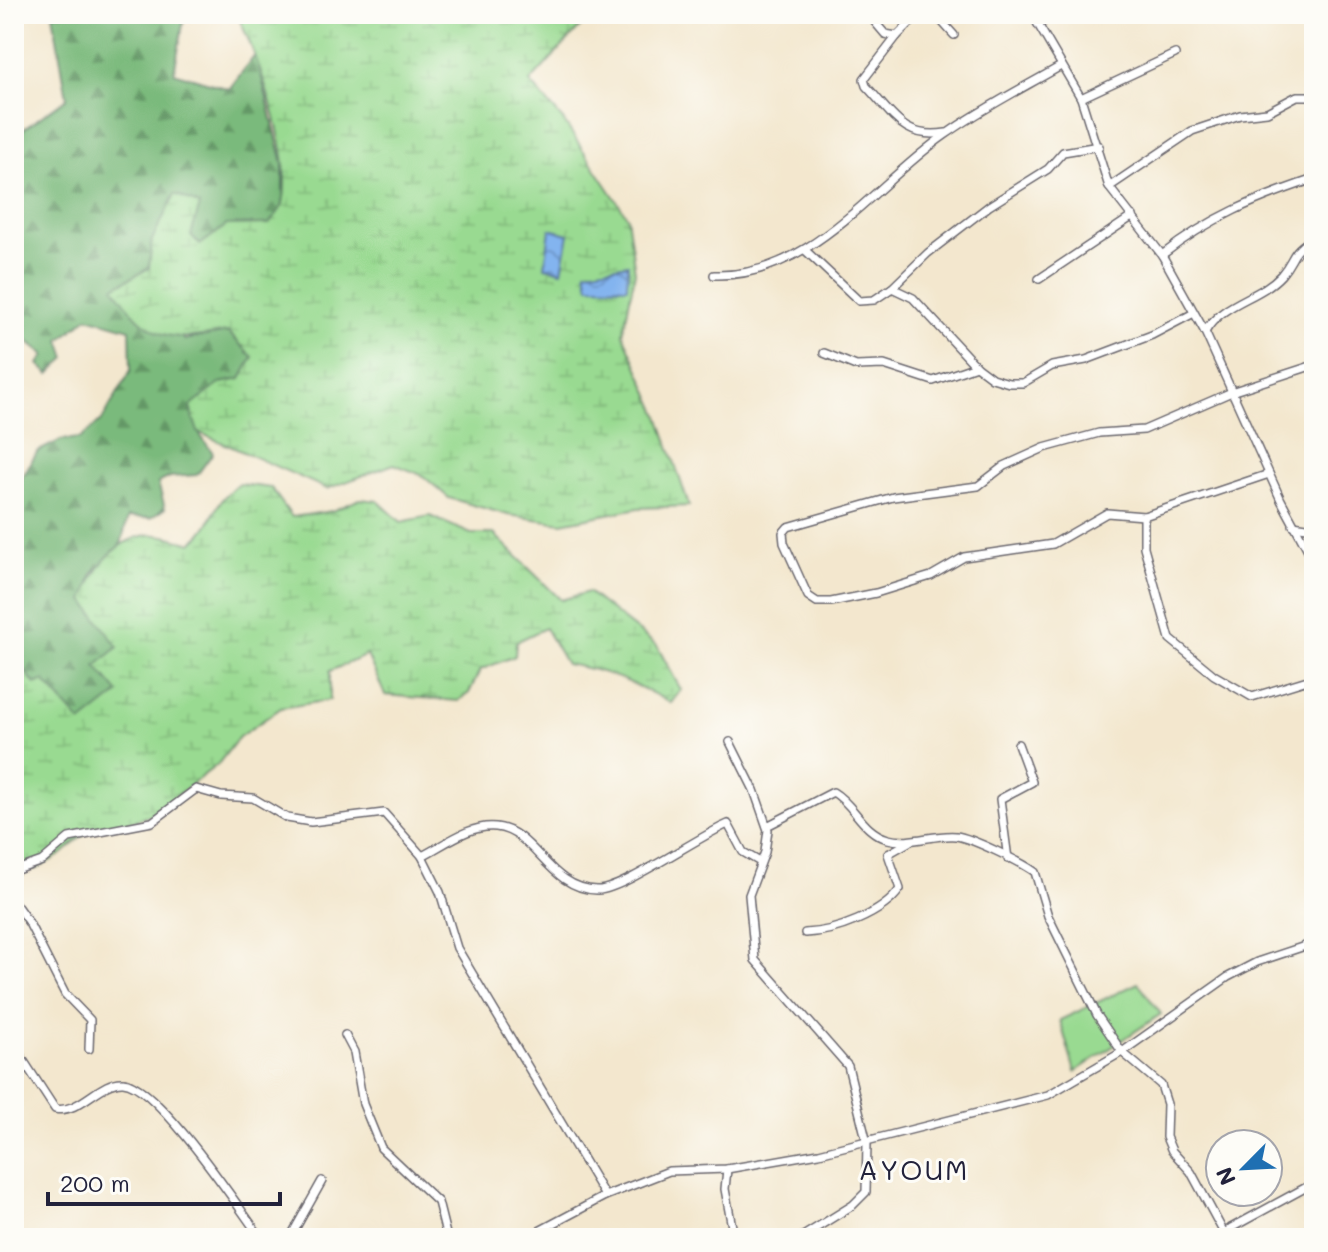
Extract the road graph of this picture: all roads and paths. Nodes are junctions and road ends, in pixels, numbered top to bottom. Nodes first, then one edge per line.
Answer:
1 (868, 14) edge
2 (919, 14) edge
3 (935, 14) edge
4 (1032, 14) edge
5 (1058, 14) edge
6 (1038, 24) junction
7 (954, 35) dead end
8 (897, 36) junction
9 (1175, 54) dead end
10 (1061, 66) junction
11 (1314, 96) edge
12 (1081, 98) junction
13 (948, 133) junction
14 (1099, 146) junction
15 (1314, 179) edge
16 (1109, 187) junction
17 (1133, 216) junction
18 (1309, 241) dead end
19 (805, 250) junction
20 (1162, 255) junction
21 (714, 275) dead end
22 (1039, 279) dead end
23 (892, 288) junction
24 (1192, 314) junction
25 (1205, 332) junction
26 (824, 353) dead end
27 (1314, 365) edge
28 (976, 366) junction
29 (1234, 391) junction
30 (1269, 474) junction
31 (1144, 516) junction
32 (1293, 525) junction
33 (1314, 531) edge
34 (1312, 557) edge
35 (1314, 678) edge
36 (730, 742) dead end
37 (1018, 744) dead end
38 (767, 826) junction
39 (911, 841) junction
40 (422, 856) junction
41 (1008, 859) junction
42 (760, 862) junction
43 (14, 871) edge
44 (14, 902) edge
45 (805, 933) dead end
46 (1314, 943) edge
47 (345, 1035) dead end
48 (14, 1046) edge
49 (89, 1049) dead end
50 (1122, 1052) junction
51 (867, 1143) junction
52 (727, 1169) junction
53 (322, 1181) dead end
54 (1314, 1183) edge
55 (605, 1196) junction
56 (1222, 1235) edge
57 (261, 1238) edge
58 (290, 1238) edge
59 (447, 1238) edge
60 (526, 1238) edge
61 (734, 1238) edge
62 (800, 1238) edge

1 - 8 street
2 - 8 street
3 - 7 street
4 - 6 street
5 - 6 street
6 - 10 street
8 - 13 street
9 - 12 street
10 - 12 street
10 - 13 street
11 - 16 street
12 - 14 street
13 - 19 street
14 - 16 street
14 - 23 street
15 - 20 street
16 - 17 street
17 - 20 street
17 - 22 street
18 - 25 street
19 - 21 street
19 - 23 street
20 - 24 street
23 - 28 street
24 - 25 street
24 - 28 street
25 - 29 street
26 - 28 street
27 - 29 street
29 - 30 street
29 - 31 street
30 - 31 street
30 - 32 street
31 - 35 street
32 - 33 street
32 - 34 street
33 - 34 street
36 - 38 street
37 - 41 street
38 - 39 street
38 - 42 street
39 - 41 street
39 - 45 street
40 - 42 street
40 - 43 street
40 - 55 street
41 - 50 street
42 - 51 street
44 - 49 street
46 - 50 street
47 - 59 street
48 - 57 street
50 - 51 street
50 - 56 street
51 - 52 street
51 - 62 street
52 - 55 street
52 - 61 street
53 - 58 street
54 - 56 street
55 - 60 street

